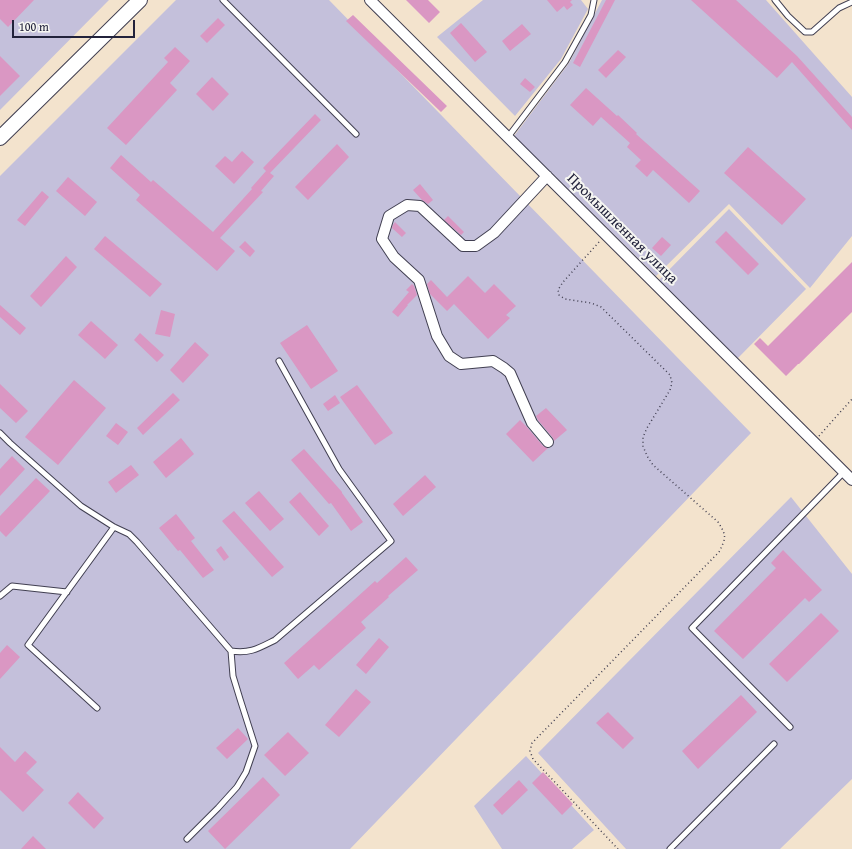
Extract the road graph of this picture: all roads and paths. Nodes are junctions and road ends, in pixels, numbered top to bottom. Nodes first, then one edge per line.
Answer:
1 (140, 0) edge
2 (223, 0) edge
3 (370, 0) edge
4 (594, 0) edge
5 (775, 0) edge
6 (852, 2) edge
7 (356, 134) dead end
8 (508, 136) junction
9 (0, 138) edge
10 (547, 176) junction
11 (606, 234) junction
12 (279, 361) dead end
13 (852, 399) edge
14 (0, 432) edge
15 (548, 442) dead end
16 (813, 442) junction
17 (844, 472) junction
18 (852, 480) edge
19 (114, 527) junction
20 (67, 592) junction
21 (0, 596) edge
22 (231, 651) junction
23 (97, 708) dead end
24 (790, 727) dead end
25 (774, 744) dead end
26 (187, 839) dead end
27 (618, 849) edge
28 (670, 849) edge

1 - 9 main road
2 - 7 lane
3 - 8 street, Промышленная улица
4 - 8 lane
5 - 6 lane
8 - 10 street, Промышленная улица
10 - 11 street, Промышленная улица
10 - 15 street
11 - 16 street, Промышленная улица
11 - 27 path
12 - 22 lane
13 - 16 path
14 - 19 lane
16 - 17 street, Промышленная улица
17 - 18 street, Промышленная улица
17 - 24 lane
19 - 20 lane
19 - 22 lane
20 - 21 lane
20 - 23 lane
22 - 26 lane
25 - 28 lane

